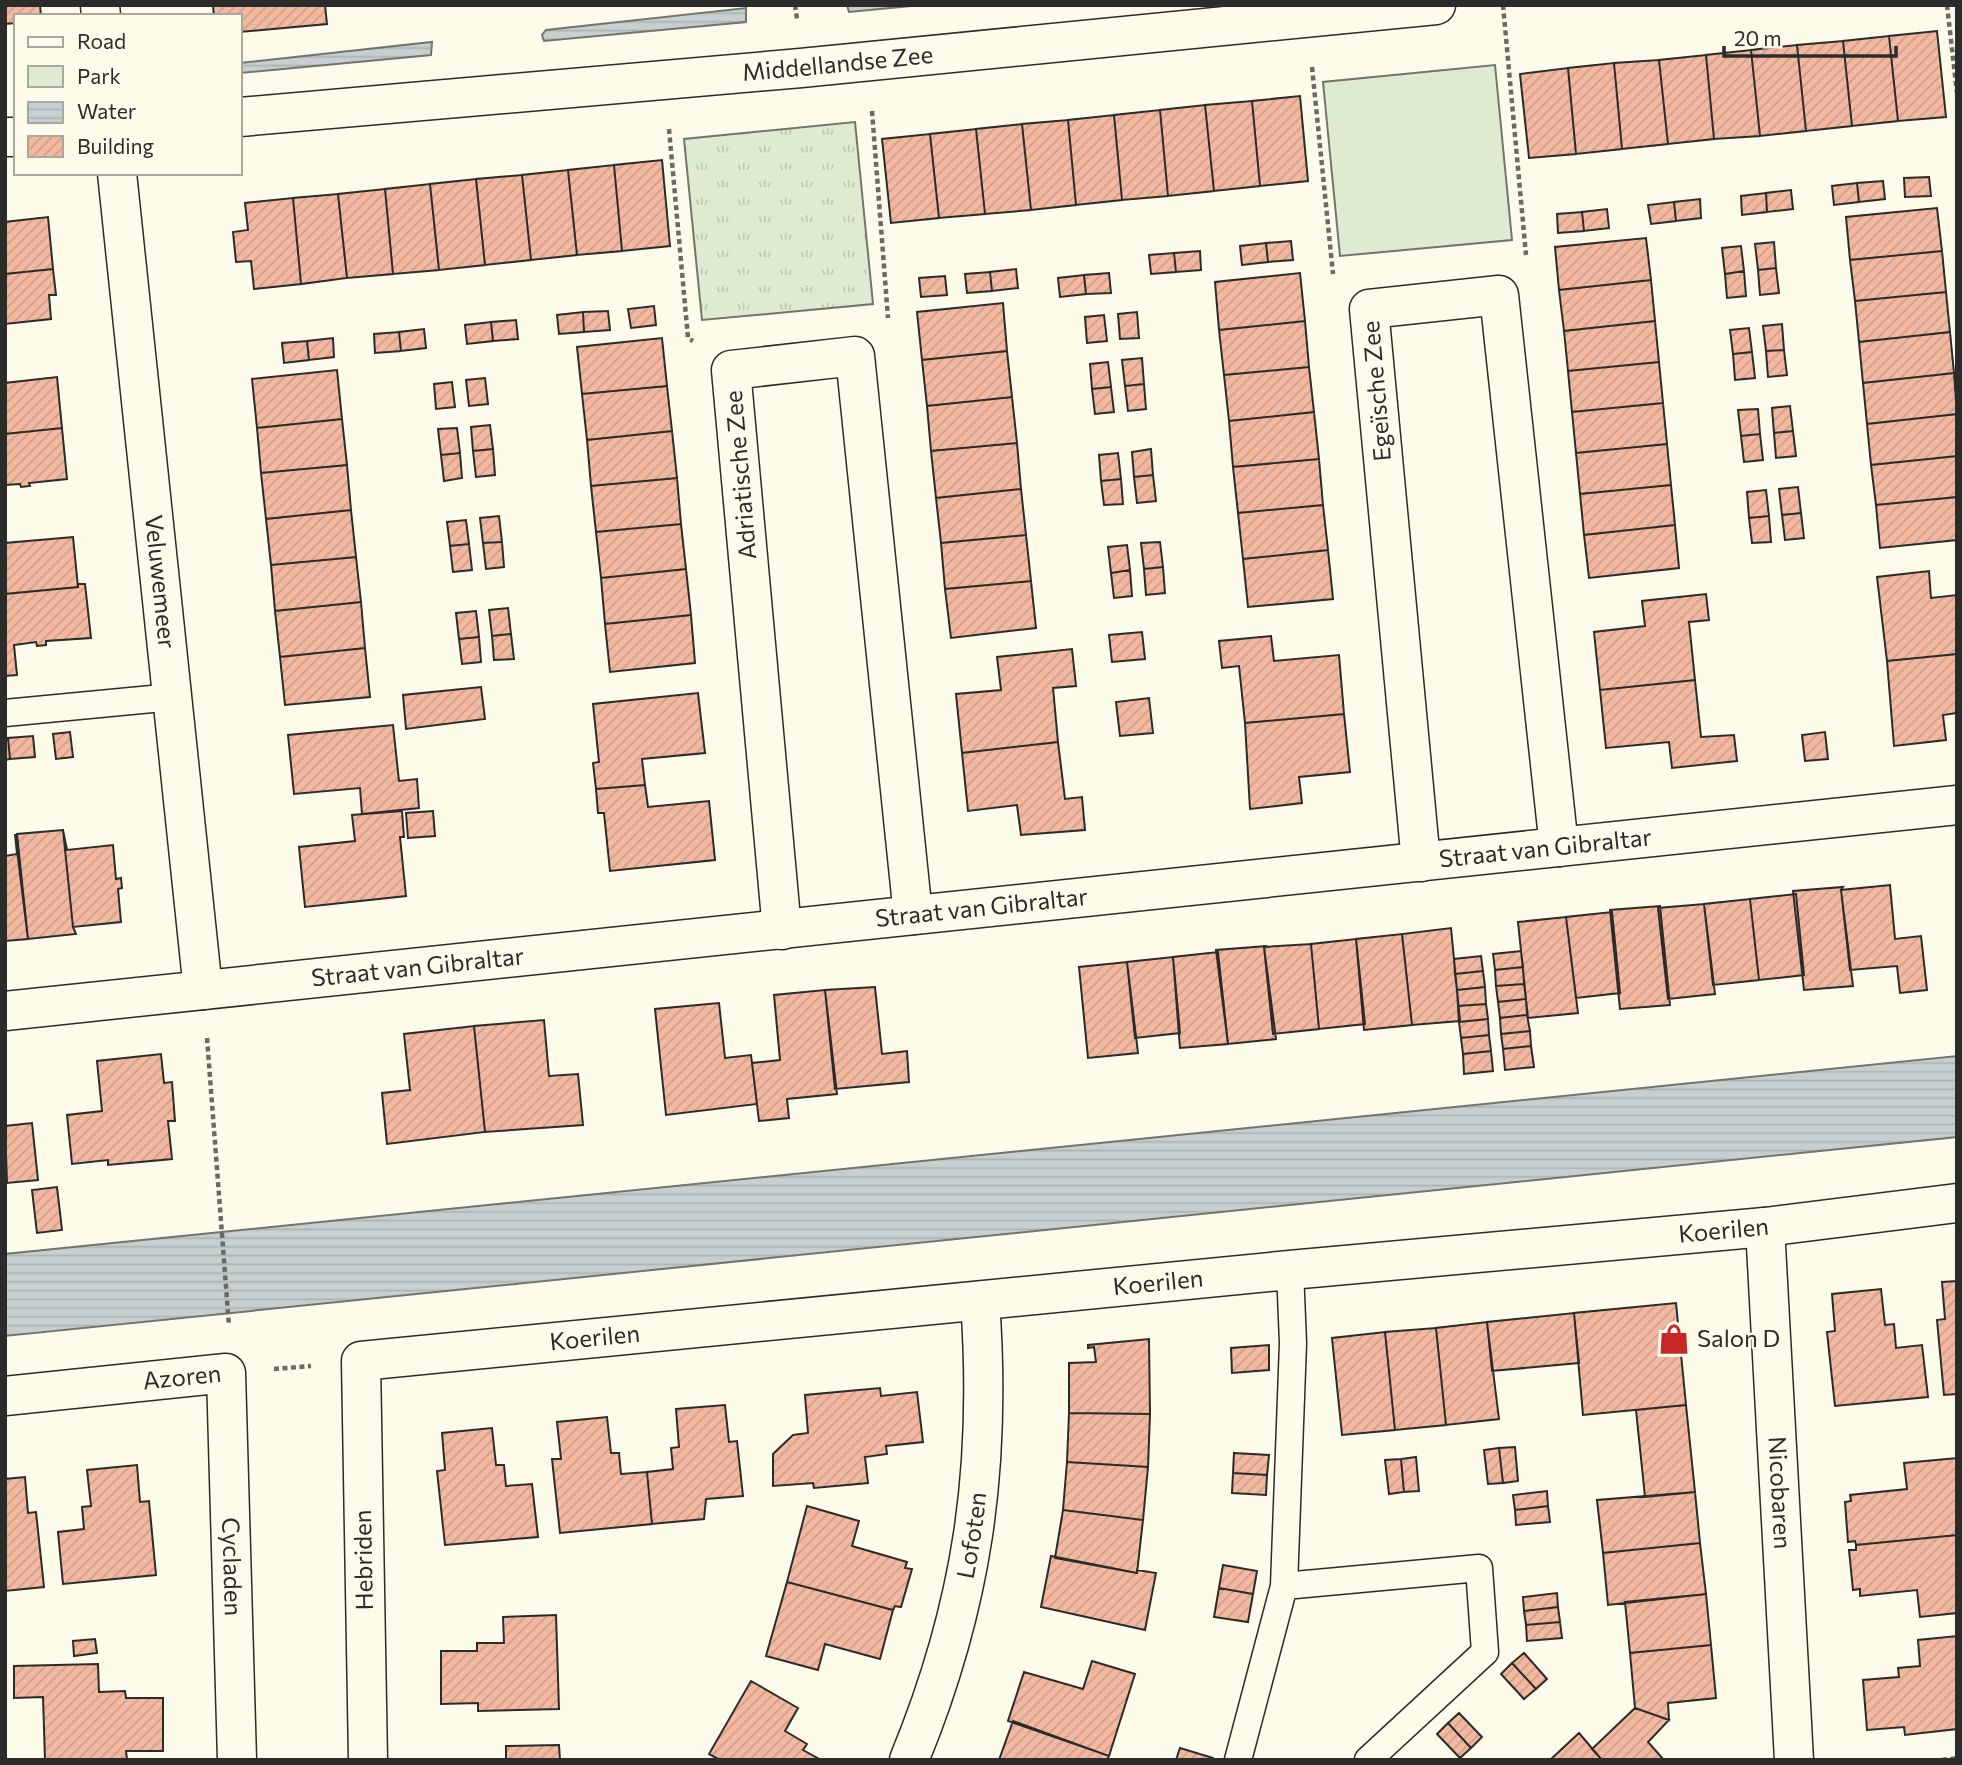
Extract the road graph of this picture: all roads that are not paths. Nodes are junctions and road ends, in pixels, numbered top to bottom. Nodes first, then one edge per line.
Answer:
1 (1436, 5) edge
2 (242, 117) edge
3 (117, 175) edge
4 (173, 698) junction
5 (5, 713) edge
6 (1957, 805) edge
7 (1559, 847) junction
8 (1421, 862) junction
9 (913, 915) junction
10 (782, 930) junction
11 (203, 990) junction
12 (5, 1011) edge
13 (1957, 1203) edge
14 (1765, 1227) junction
15 (1290, 1270) junction
16 (980, 1301) junction
17 (361, 1361) joint
18 (226, 1373) joint
19 (5, 1396) edge
20 (1284, 1586) junction
21 (237, 1760) edge
22 (368, 1760) edge
23 (909, 1760) edge
24 (1238, 1760) edge
25 (1368, 1760) edge
26 (1794, 1760) edge

1 - 2 street, Middellandse Zee
3 - 4 street, Veluwemeer
4 - 5 lane
4 - 11 street, Veluwemeer
6 - 7 street, Straat van Gibraltar
7 - 8 street, Straat van Gibraltar
7 - 8 street, Egeïsche Zee
8 - 9 street, Straat van Gibraltar
9 - 10 street, Straat van Gibraltar
9 - 10 street, Adriatische Zee
10 - 11 street, Straat van Gibraltar
11 - 12 street, Straat van Gibraltar
13 - 14 street, Koerilen
14 - 15 street, Koerilen
14 - 26 street, Nicobaren
15 - 16 street, Koerilen
15 - 20 lane
16 - 17 street, Koerilen
16 - 23 street, Lofoten
17 - 22 street, Hebriden
18 - 19 street, Azoren
18 - 21 street, Cycladen
20 - 24 lane
20 - 25 lane

